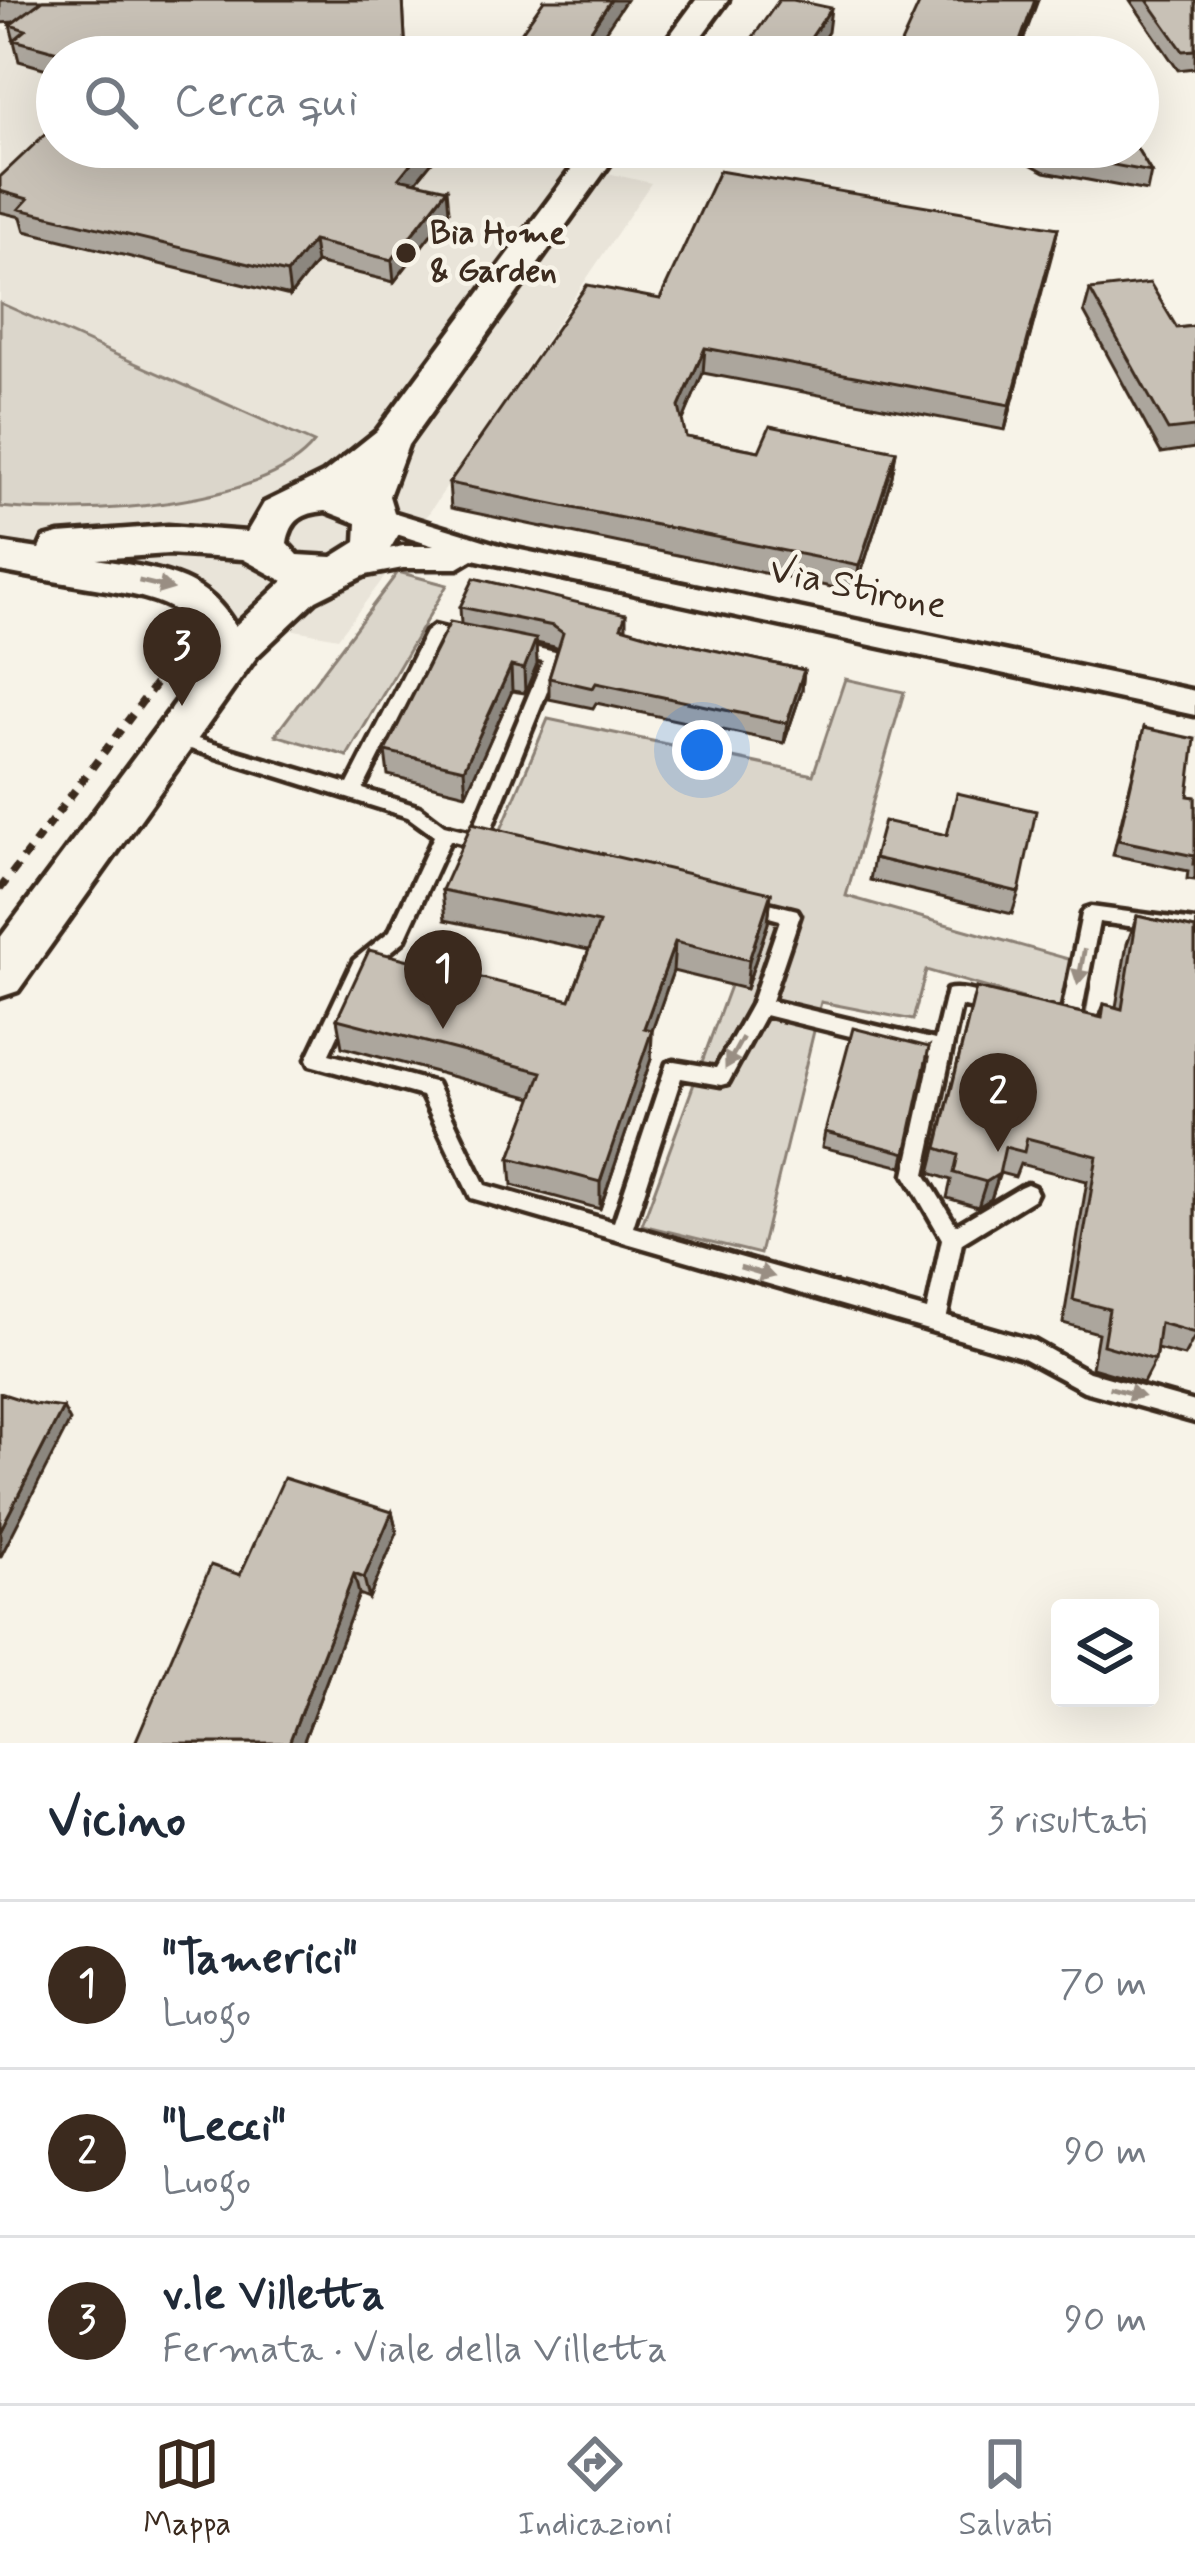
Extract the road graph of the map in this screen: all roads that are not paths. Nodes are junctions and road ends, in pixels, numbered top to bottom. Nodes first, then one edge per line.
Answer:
1 (712, 0) edge
2 (685, 36) edge
3 (590, 168) edge
4 (391, 440) junction
5 (294, 503) junction
6 (373, 515) junction
7 (158, 541) junction
8 (0, 547) edge
9 (272, 556) junction
10 (0, 557) edge
11 (503, 557) junction
12 (344, 568) junction
13 (238, 650) junction
14 (210, 688) junction
15 (1195, 704) edge
16 (174, 738) junction
17 (353, 792) junction
18 (445, 832) junction
19 (478, 840) junction
20 (500, 846) edge
21 (724, 899) edge
22 (1195, 928) edge
23 (0, 976) edge
24 (760, 1006) junction
25 (1023, 1014) edge
26 (1046, 1019) edge
27 (943, 1050) junction
28 (1027, 1193) dead end
29 (621, 1233) junction
30 (953, 1238) junction
31 (935, 1323) junction
32 (1195, 1412) edge

1 - 2 street
3 - 4 street
4 - 5 street
4 - 6 street
5 - 6 street
5 - 7 street
5 - 9 street
6 - 11 street, Via Stirone
6 - 12 street
7 - 8 street
7 - 9 street
9 - 12 street
9 - 13 street
10 -> 14 street
11 - 12 street, Via Stirone
11 - 15 street, Via Stirone
12 - 13 street
13 - 14 street
14 - 16 street
16 - 17 lane
16 - 23 street
17 - 18 lane
17 - 19 lane
18 - 19 lane
18 - 29 lane
19 - 20 lane
21 - 24 lane
22 -> 26 lane
24 - 27 lane
24 -> 29 lane
25 - 27 lane
27 - 30 lane
28 - 30 lane
29 -> 31 lane
30 - 31 lane
31 -> 32 lane

